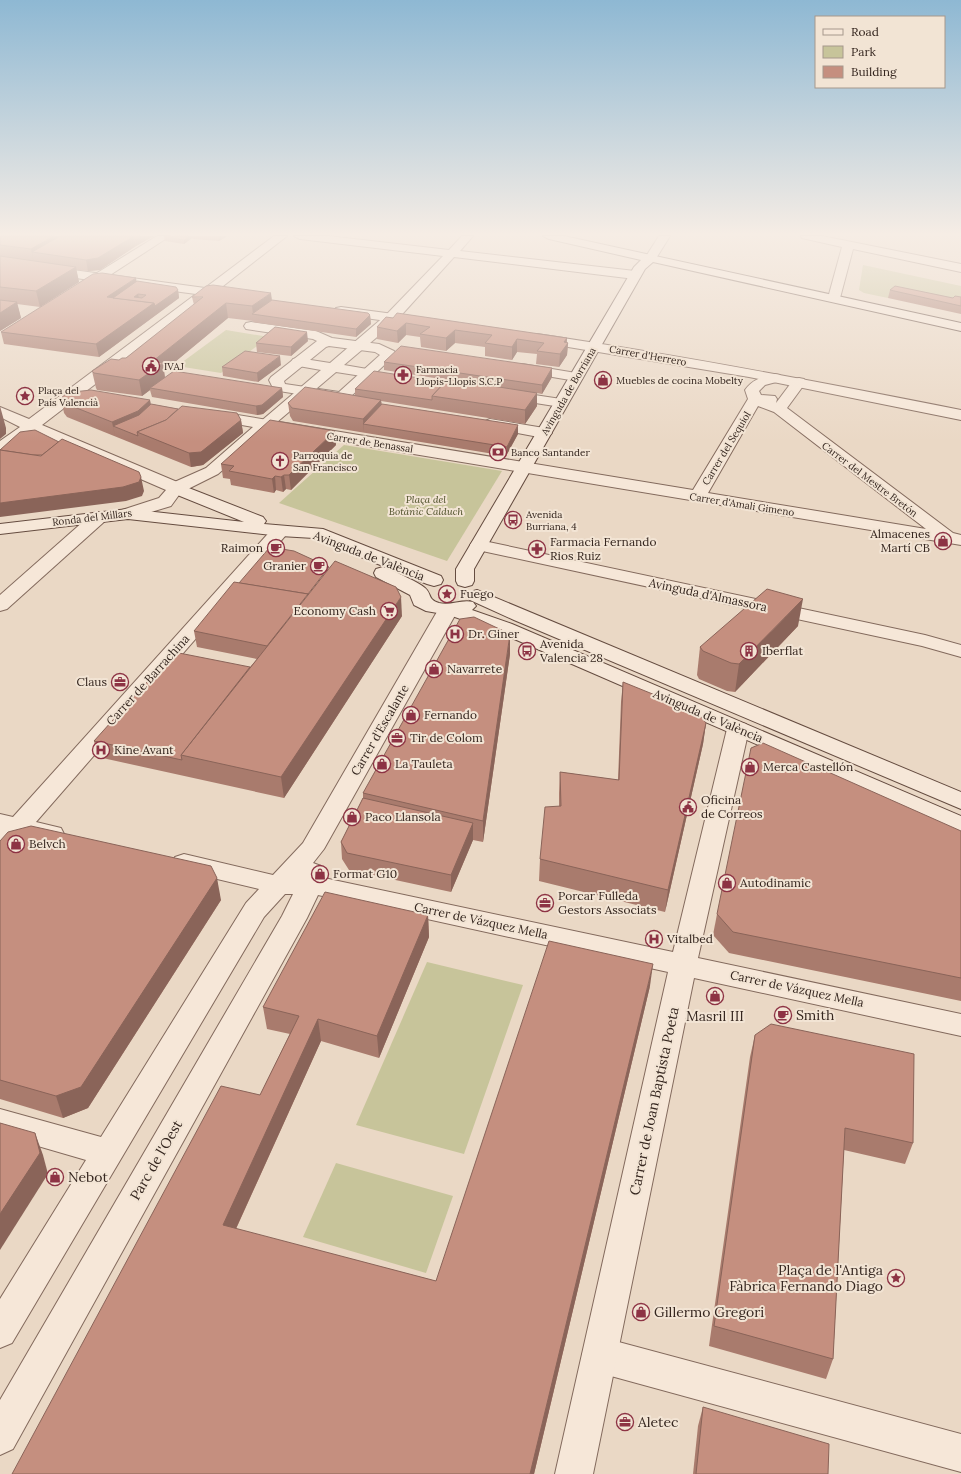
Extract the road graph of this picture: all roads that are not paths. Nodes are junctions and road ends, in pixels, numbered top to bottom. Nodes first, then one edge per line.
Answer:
1 (189, 305) edge
2 (403, 305) edge
3 (618, 305) edge
4 (865, 305) edge
5 (329, 309) edge
6 (391, 318) junction
7 (430, 323) edge
8 (251, 326) edge
9 (961, 326) edge
10 (524, 336) edge
11 (329, 342) junction
12 (359, 345) junction
13 (594, 346) junction
14 (284, 360) edge
15 (298, 362) junction
16 (509, 366) edge
17 (333, 368) junction
18 (368, 373) junction
19 (384, 376) edge
20 (576, 377) junction
21 (775, 378) junction
22 (799, 382) junction
23 (277, 384) junction
24 (262, 386) edge
25 (305, 391) junction
26 (73, 393) junction
27 (493, 393) edge
28 (96, 396) edge
29 (342, 397) junction
30 (755, 399) junction
31 (358, 402) edge
32 (561, 403) junction
33 (783, 404) junction
34 (0, 411) edge
35 (196, 413) edge
36 (961, 415) edge
37 (474, 421) edge
38 (31, 425) junction
39 (265, 425) junction
40 (544, 433) junction
41 (0, 449) edge
42 (524, 467) junction
43 (176, 488) junction
44 (697, 497) junction
45 (128, 514) junction
46 (99, 517) junction
47 (0, 529) edge
48 (280, 531) junction
49 (954, 539) edge
50 (479, 545) junction
51 (961, 548) edge
52 (458, 581) junction
53 (419, 592) junction
54 (0, 605) edge
55 (451, 610) junction
56 (961, 651) edge
57 (738, 729) junction
58 (961, 801) edge
59 (9, 824) edge
60 (961, 825) edge
61 (77, 840) edge
62 (0, 847) edge
63 (312, 849) junction
64 (160, 858) edge
65 (311, 884) junction
66 (279, 885) junction
67 (683, 965) junction
68 (961, 1025) edge
69 (0, 1122) edge
70 (108, 1153) junction
71 (0, 1331) edge
72 (600, 1355) junction
73 (0, 1436) edge
74 (961, 1453) edge
75 (574, 1474) edge

1 - 26 street
2 - 6 street
3 - 13 street, Avinguda de Borriana
4 - 9 street
5 - 6 street
6 - 7 street
6 - 12 street
8 - 11 street
10 - 13 street, Carrer d'Herrero
11 - 12 street
11 - 15 street
12 - 17 street
12 - 18 street
13 - 20 street, Avinguda de Borriana
13 - 21 street, Carrer d'Herrero
14 - 15 street
15 - 17 street
15 - 23 street
16 - 20 street
17 - 18 street
17 - 25 street
18 - 19 street
18 - 29 street
20 - 32 street, Avinguda de Borriana
21 - 22 street, Carrer d'Herrero
21 - 30 street
22 - 33 street
22 - 36 street, Carrer d'Herrero
23 - 24 street
23 - 25 street
25 - 29 street
25 - 39 street
26 - 28 street
26 - 38 street
27 - 32 street
29 - 31 street
30 - 33 street
30 - 44 street, Carrer del Sequiol
32 - 40 street, Avinguda de Borriana
33 - 49 street, Carrer del Mestre Bretón
34 - 38 street
35 - 39 street, Carrer de Benassal
37 - 40 street
38 - 41 street
38 - 43 street
39 - 42 street, Carrer de Benassal
39 - 43 street
40 - 42 street, Avinguda de Borriana
42 - 44 street, Carrer d'Amali Gimeno
42 - 50 street, Avinguda de Borriana
43 - 45 street, Ronda del Millars
43 - 48 street, Avinguda de València
44 - 49 street, Carrer d'Amali Gimeno
45 - 46 street, Ronda del Millars
45 - 48 street, Avinguda de València
46 - 47 street, Ronda del Millars
46 - 54 street
48 - 52 street, Avinguda de València
48 - 53 street, Avinguda de València
48 - 59 street, Carrer de Barrachina
49 - 51 street, Carrer del Mestre Bretón
50 - 52 street, Avinguda de Borriana
50 - 56 street, Avinguda d'Almassora
52 - 53 street
52 - 55 street
52 - 58 street, Avinguda de València
53 - 55 street, Avinguda de València
55 - 57 street, Avinguda de València
55 - 63 street, Carrer d'Escalante
57 - 60 street, Avinguda de València
57 - 67 street, Carrer de Joan Baptista Poeta
59 - 61 street
59 - 62 street, Carrer de Barrachina
63 - 65 street, Carrer d'Escalante
63 - 66 street, Carrer d'Escalante
64 - 66 street, Carrer de Vázquez Mella
65 - 66 street, Carrer de Vázquez Mella
65 - 67 street, Carrer de Vázquez Mella
65 - 73 street, Parc de l'Oest
66 - 70 street
67 - 68 street, Carrer de Vázquez Mella
67 - 72 street, Carrer de Joan Baptista Poeta
69 - 70 street
70 - 71 street
72 - 74 street
72 - 75 street, Carrer de Joan Baptista Poeta

